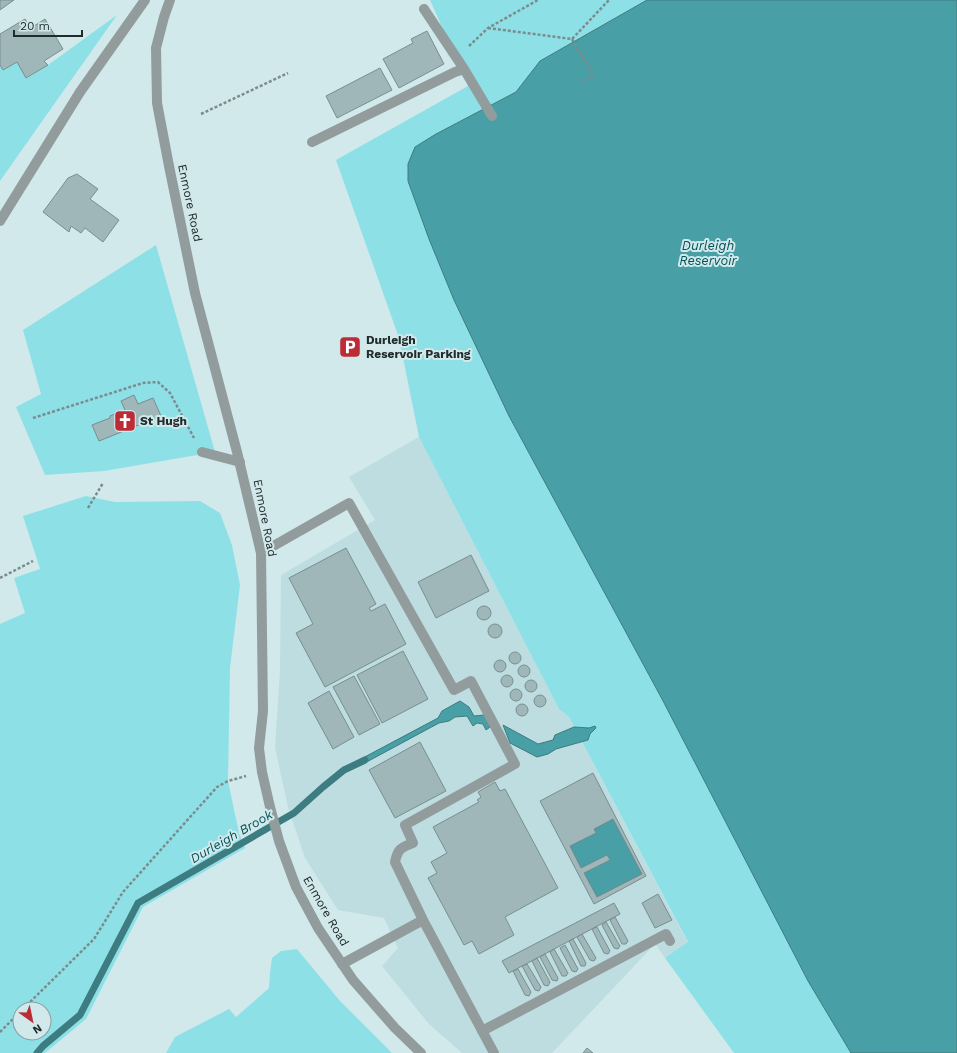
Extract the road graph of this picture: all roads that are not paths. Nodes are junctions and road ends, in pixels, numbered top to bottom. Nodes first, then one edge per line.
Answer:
1 (145, 0) edge
2 (170, 0) edge
3 (424, 9) dead end
4 (464, 69) junction
5 (492, 116) dead end
6 (312, 142) dead end
7 (0, 221) edge
8 (202, 452) road end
9 (240, 462) junction
10 (261, 553) junction
11 (424, 920) junction
12 (670, 941) dead end
13 (342, 964) junction
14 (482, 1031) junction
15 (421, 1053) edge
16 (494, 1053) edge

1 - 7 street
2 - 9 street, Enmore Road
3 - 4 street
4 - 5 street
4 - 6 street
8 - 9 street
9 - 10 street, Enmore Road
10 - 11 street
10 - 13 street, Enmore Road
11 - 13 street
11 - 14 street
12 - 14 street
13 - 15 street, Enmore Road
14 - 16 street

